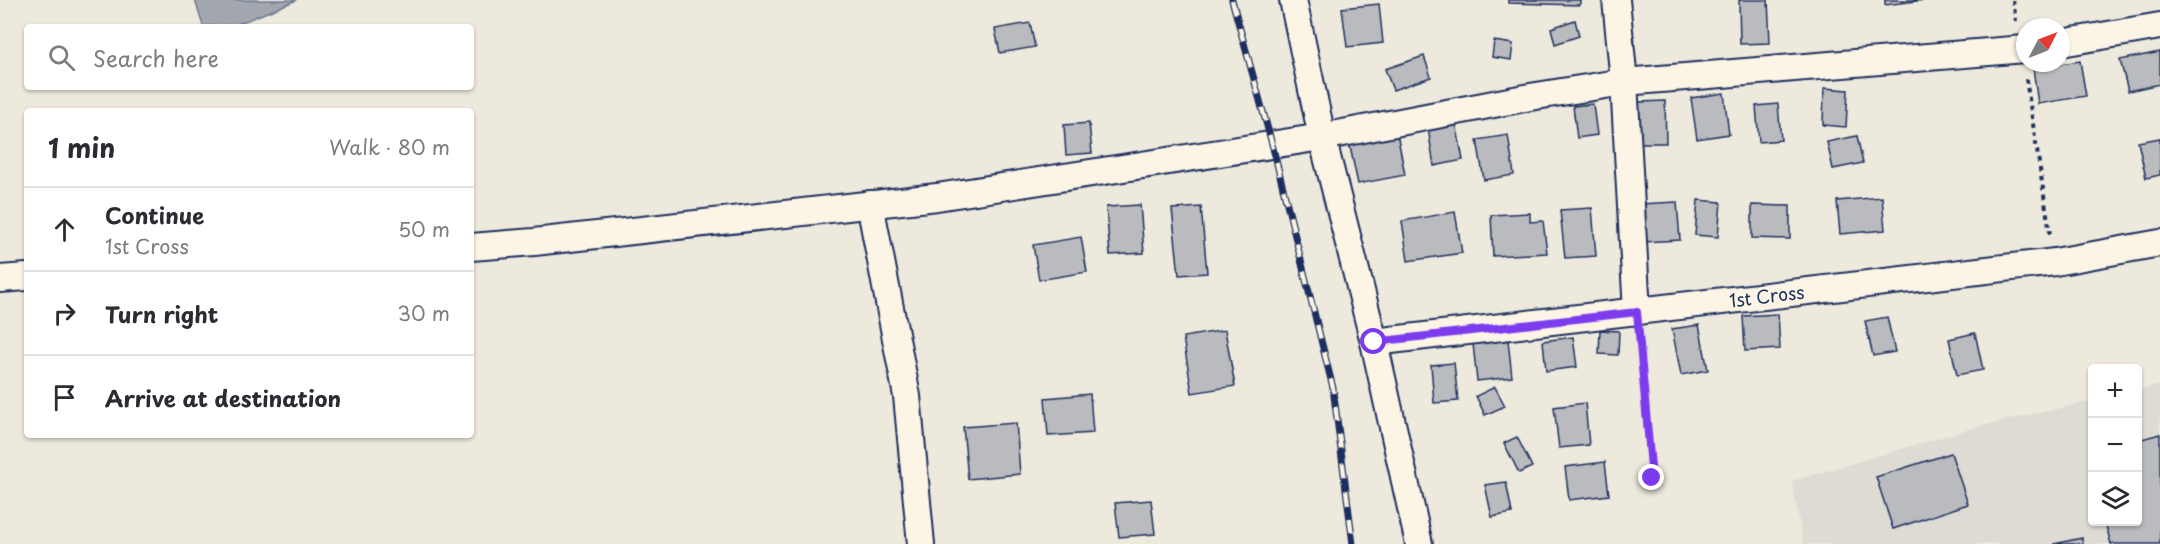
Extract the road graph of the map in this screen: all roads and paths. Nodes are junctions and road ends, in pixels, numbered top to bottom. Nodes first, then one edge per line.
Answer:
1 (1293, 0) edge
2 (1616, 0) edge
3 (2160, 26) edge
4 (2070, 41) edge
5 (2016, 50) edge
6 (2026, 72) edge
7 (1624, 82) junction
8 (1322, 137) junction
9 (870, 204) junction
10 (2160, 243) edge
11 (474, 247) edge
12 (2055, 261) junction
13 (24, 277) edge
14 (0, 279) edge
15 (1637, 312) junction
16 (1374, 342) junction
17 (1652, 478) dead end
18 (921, 544) edge
19 (1419, 544) edge

1 - 8 street
2 - 7 street
3 - 4 street
5 - 7 street
6 - 12 path
7 - 8 street
7 - 15 street
8 - 9 street
8 - 16 street
9 - 11 street
9 - 18 street
10 - 12 street, 1st Cross
12 - 15 street, 1st Cross
13 - 14 street
15 - 16 street, 1st Cross
15 - 17 path
16 - 19 street

